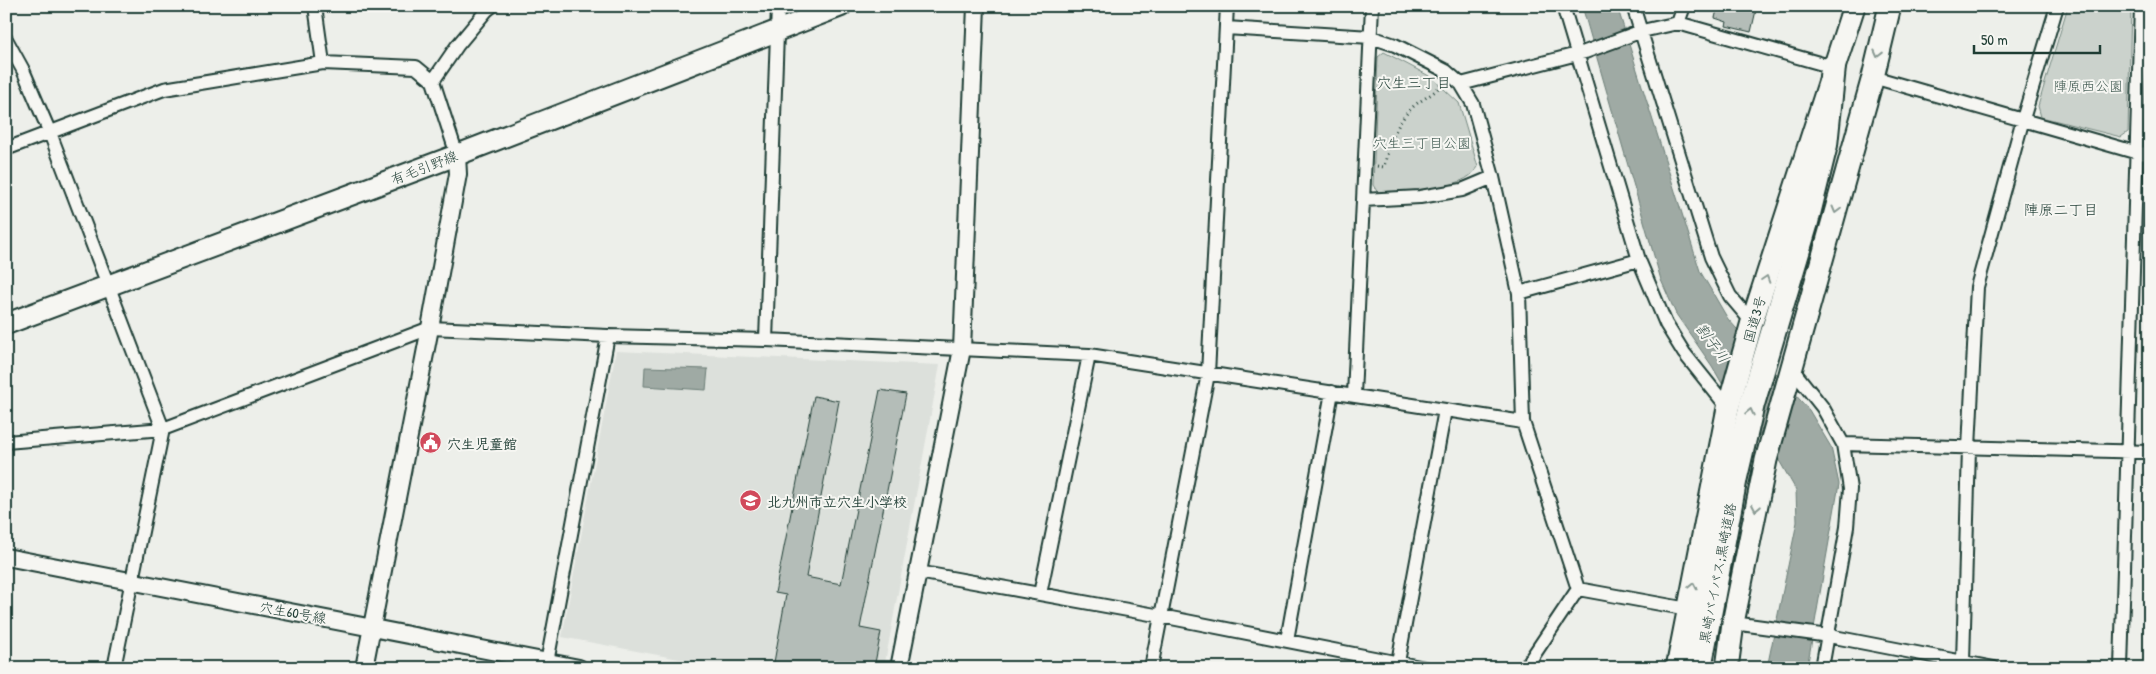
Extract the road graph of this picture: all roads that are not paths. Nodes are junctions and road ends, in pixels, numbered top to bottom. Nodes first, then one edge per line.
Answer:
1 (315, 6) edge
2 (492, 6) edge
3 (778, 6) edge
4 (841, 6) edge
5 (976, 6) edge
6 (1227, 6) edge
7 (1372, 6) edge
8 (1563, 6) edge
9 (1634, 6) edge
10 (1684, 6) edge
11 (1854, 6) edge
12 (1890, 6) edge
13 (2057, 6) edge
14 (2141, 6) edge
15 (1678, 23) junction
16 (1226, 28) junction
17 (778, 30) junction
18 (1636, 34) junction
19 (1371, 37) junction
20 (6, 39) edge
21 (1581, 53) junction
22 (323, 63) junction
23 (1833, 67) junction
24 (1873, 76) junction
25 (433, 82) junction
26 (1461, 84) junction
27 (2023, 119) junction
28 (50, 133) junction
29 (6, 149) edge
30 (2144, 153) edge
31 (457, 155) junction
32 (1493, 177) junction
33 (1363, 200) junction
34 (1639, 260) junction
35 (108, 285) junction
36 (1519, 294) junction
37 (6, 324) edge
38 (430, 328) junction
39 (1756, 335) junction
40 (608, 336) junction
41 (766, 340) junction
42 (962, 349) junction
43 (1089, 355) junction
44 (1208, 374) junction
45 (1790, 376) junction
46 (1332, 392) junction
47 (1354, 395) junction
48 (1729, 404) junction
49 (1445, 410) junction
50 (1523, 422) junction
51 (163, 429) junction
52 (6, 442) edge
53 (1843, 444) junction
54 (1970, 448) junction
55 (2127, 452) junction
56 (2150, 452) edge
57 (6, 557) edge
58 (918, 572) junction
59 (131, 583) junction
60 (1578, 589) junction
61 (1040, 594) junction
62 (1688, 609) junction
63 (1161, 616) junction
64 (1733, 623) junction
65 (371, 626) junction
66 (1825, 636) junction
67 (1287, 640) junction
68 (1398, 662) junction
69 (1963, 662) junction
70 (547, 665) edge
71 (114, 668) edge
72 (364, 668) edge
73 (579, 668) edge
74 (899, 668) edge
75 (1151, 668) edge
76 (1425, 668) edge
77 (1525, 668) edge
78 (1677, 668) edge
79 (1699, 668) edge
80 (1727, 668) edge
81 (1822, 668) edge
82 (1994, 668) edge
83 (2121, 668) edge

1 - 22 street
2 - 25 street
3 - 17 street
4 - 17 main road, 有毛引野線
5 - 42 street
6 - 16 street
7 - 19 street
8 - 21 street
9 - 18 street
10 - 15 street
11 - 23 highway
12 -> 24 highway
13 - 27 street
14 - 30 street
15 - 18 street
15 - 23 street
16 - 19 street
16 - 44 street
17 - 31 main road, 有毛引野線
17 - 41 street
18 - 21 street
18 - 39 street
19 - 26 street
19 - 33 street
20 - 28 street
21 - 26 street
21 - 34 street
22 - 25 street
22 - 28 street
39 -> 23 highway, 黒崎バイパス;黒崎道路
24 - 27 street
24 -> 45 highway
25 - 31 street
26 - 32 street
27 - 30 street
27 - 54 street
28 - 29 street
28 - 35 street
30 - 55 street
31 - 35 main road, 有毛引野線
31 - 38 street
32 - 33 street
32 - 36 street
33 - 47 street
34 - 36 street
34 - 48 street
35 - 37 main road, 有毛引野線
35 - 51 street
36 - 50 street
38 - 40 street
38 - 51 street
38 - 65 street
39 - 48 highway, 国道3号
79 -> 39 highway, 黒崎バイパス;黒崎道路
40 - 41 street
40 - 70 street
41 - 42 street
42 - 43 street
42 - 58 street
43 - 44 street
43 - 61 street
44 - 46 street
44 - 63 street
45 - 53 street
45 -> 64 highway
46 - 47 street
46 - 67 street
47 - 49 street
62 -> 48 highway, 国道3号
49 - 50 street
49 - 68 street
50 - 60 street
51 - 52 street
51 - 59 street
53 - 54 street
53 - 66 street
54 - 55 street
54 - 69 street
55 - 56 street
55 - 83 street
57 - 59 street, 穴生60号線
58 - 61 street
58 - 74 street
59 - 65 street, 穴生60号線
59 - 71 street
60 - 62 street
60 - 77 street
61 - 63 street
62 - 78 highway, 国道3号
63 - 67 street
63 - 75 street
64 - 66 street
64 - 80 highway
65 - 70 street, 穴生60号線
65 - 72 street
66 - 69 street
66 - 81 street
67 - 68 street
68 - 76 street
69 - 82 street
70 - 73 street, 穴生60号線

